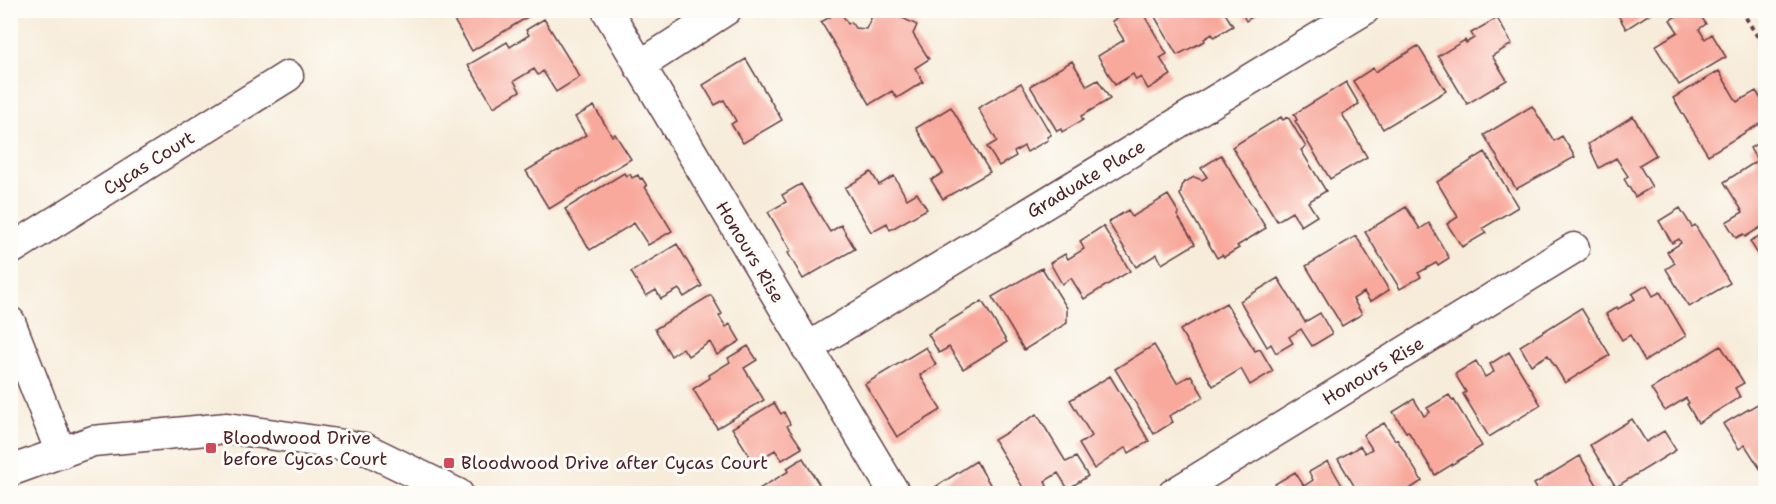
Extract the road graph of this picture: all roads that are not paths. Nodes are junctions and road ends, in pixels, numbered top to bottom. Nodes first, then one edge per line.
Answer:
1 (606, 10) edge
2 (726, 10) edge
3 (1364, 10) edge
4 (639, 66) junction
5 (288, 76) dead end
6 (1574, 248) dead end
7 (10, 250) edge
8 (10, 322) edge
9 (807, 348) junction
10 (61, 453) junction
11 (10, 471) edge
12 (458, 494) edge
13 (895, 494) edge
14 (1173, 494) edge

1 - 4 street, Honours Rise
2 - 4 street
3 - 9 street, Graduate Place
4 - 9 street, Honours Rise
5 - 7 street, Cycas Court
6 - 14 street, Honours Rise
8 - 10 street
9 - 13 street, Honours Rise
10 - 11 street
10 - 12 street

